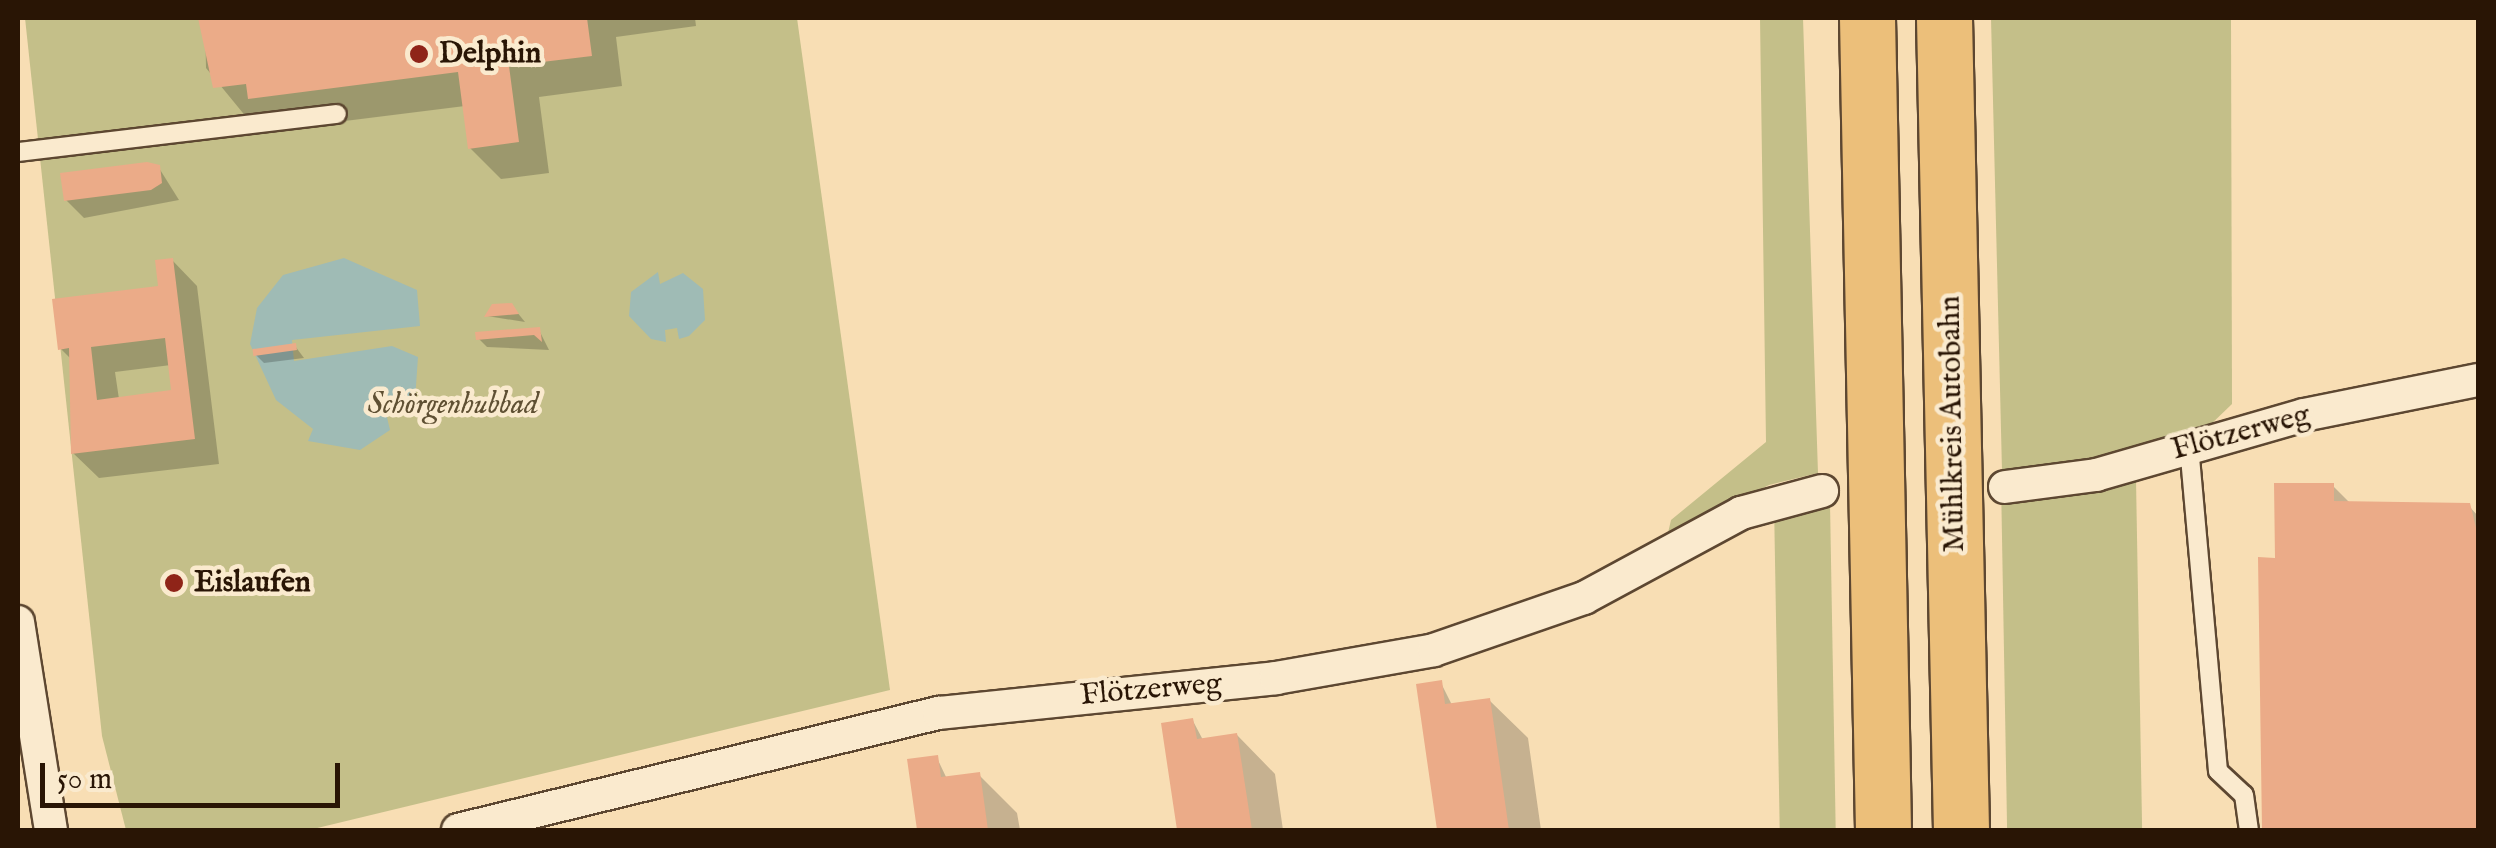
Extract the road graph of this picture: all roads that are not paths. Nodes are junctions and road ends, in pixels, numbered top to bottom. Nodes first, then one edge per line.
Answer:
1 (1867, 18) edge
2 (1944, 18) edge
3 (337, 114) dead end
4 (18, 152) edge
5 (2478, 380) edge
6 (2189, 446) junction
7 (2005, 487) dead end
8 (1822, 491) dead end
9 (18, 622) edge
10 (51, 830) edge
11 (458, 830) edge
12 (1883, 830) edge
13 (1961, 830) edge
14 (2250, 830) edge

1 - 12 highway
2 - 13 highway, Mühlkreis Autobahn
3 - 4 lane
5 - 6 street, Flötzerweg
6 - 7 street, Flötzerweg
6 - 14 lane
8 - 11 street, Flötzerweg
9 - 10 street

